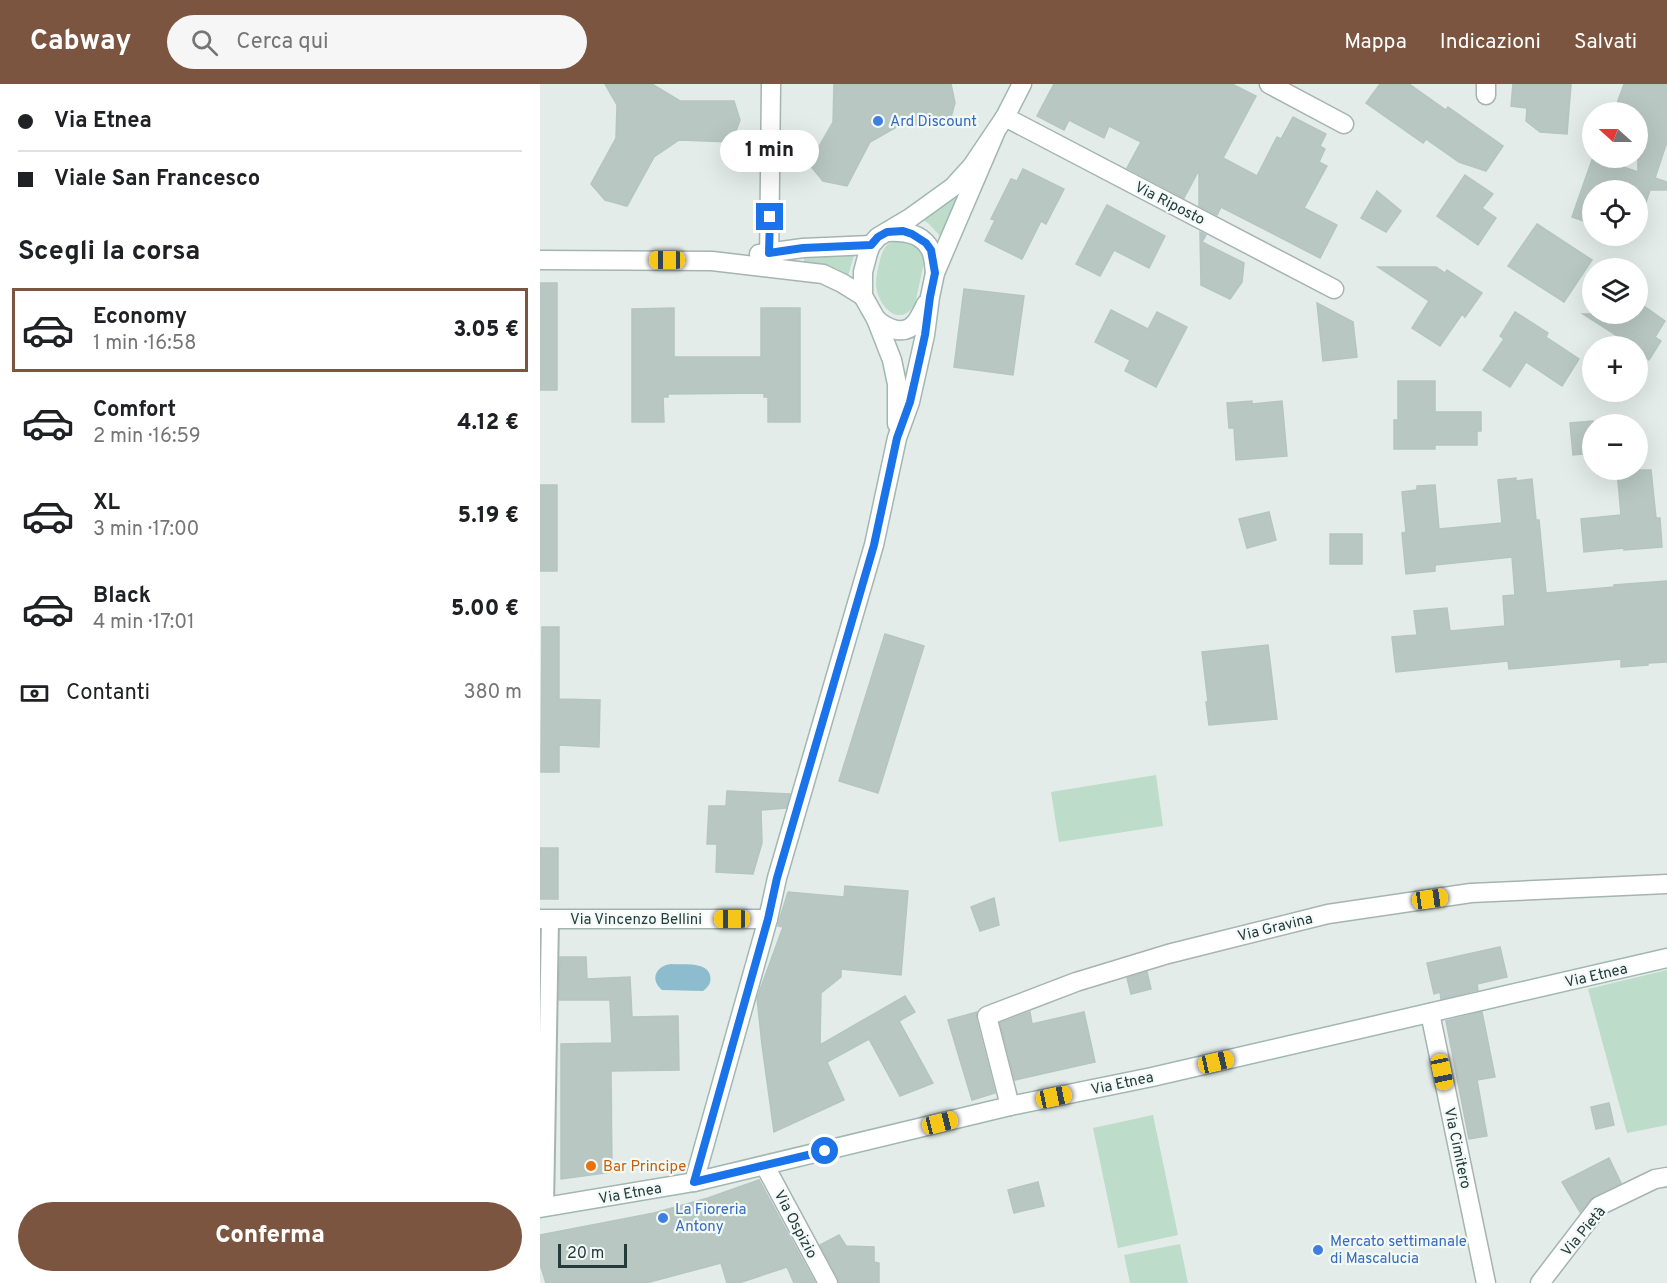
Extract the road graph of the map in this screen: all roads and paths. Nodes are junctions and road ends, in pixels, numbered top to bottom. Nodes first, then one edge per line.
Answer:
1 (771, 84) edge
2 (1022, 84) edge
3 (1269, 84) edge
4 (1005, 117) junction
5 (1344, 124) dead end
6 (995, 133) junction
7 (887, 232) junction
8 (871, 245) junction
9 (540, 260) edge
10 (769, 260) junction
11 (935, 273) junction
12 (1334, 289) dead end
13 (863, 296) junction
14 (930, 297) junction
15 (876, 319) junction
16 (897, 438) junction
17 (1667, 884) edge
18 (545, 919) edge
19 (768, 919) junction
20 (1667, 958) edge
21 (1430, 1013) junction
22 (1010, 1106) junction
23 (765, 1166) junction
24 (1667, 1177) edge
25 (694, 1182) junction
26 (543, 1208) edge
27 (828, 1283) edge
28 (1486, 1283) edge
29 (1540, 1283) edge

1 - 10 main road
2 - 4 main road
3 - 5 main road
4 - 6 main road
4 - 12 main road, Via Riposto
6 - 7 main road
6 - 11 main road
7 - 8 main road
7 - 11 main road
8 - 10 main road
8 - 13 main road
9 - 10 main road
10 - 13 main road
11 - 14 main road
13 - 15 main road
14 - 15 main road
14 - 16 main road
15 - 16 main road
16 - 19 main road
17 - 22 main road, Via Gravina
18 - 19 main road, Via Vincenzo Bellini
18 - 26 street
19 - 25 main road
20 - 21 main road, Via Etnea
21 - 22 main road, Via Etnea
21 - 28 main road, Via Cimitero
22 - 23 main road, Via Etnea
23 - 25 main road, Via Etnea
23 - 27 main road, Via Ospizio
24 - 29 main road, Via Pietà
25 - 26 main road, Via Etnea

